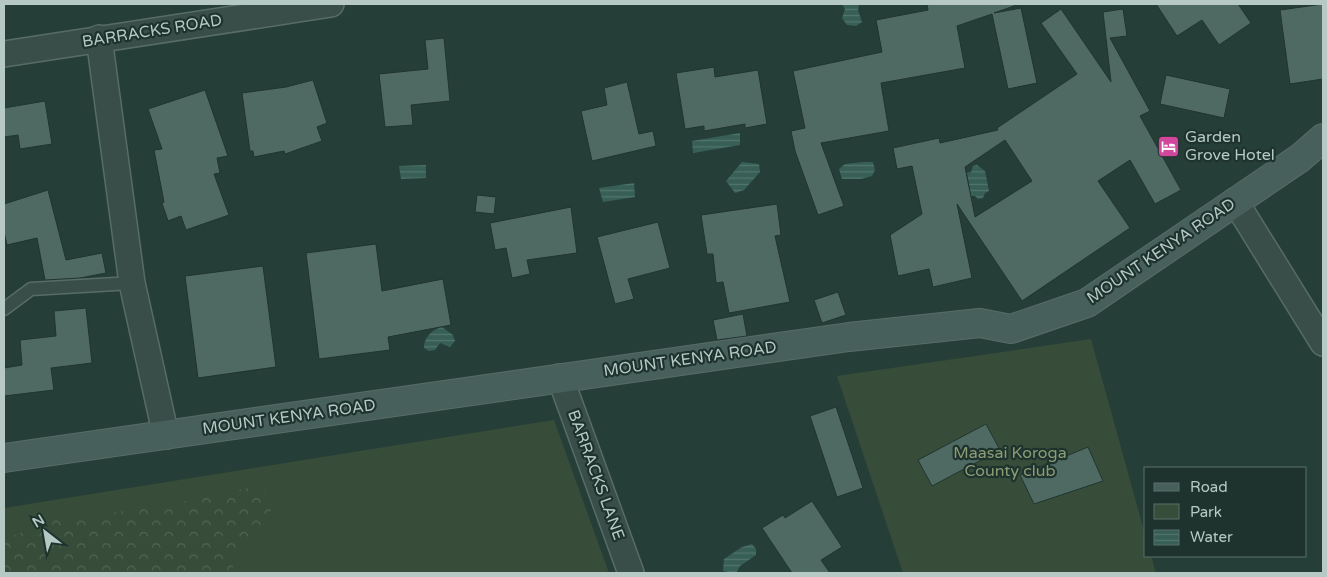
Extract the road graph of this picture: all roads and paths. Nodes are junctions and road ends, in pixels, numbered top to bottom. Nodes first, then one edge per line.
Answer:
1 (331, 4) edge
2 (290, 7) edge
3 (99, 38) junction
4 (4, 54) edge
5 (1323, 138) edge
6 (1235, 201) junction
7 (132, 283) junction
8 (4, 309) edge
9 (1323, 343) edge
10 (560, 378) junction
11 (166, 436) junction
12 (4, 458) edge
13 (632, 573) edge

1 - 2 street, BARRACKS ROAD
2 - 3 street, BARRACKS ROAD
3 - 4 street, BARRACKS ROAD
3 - 7 street
5 - 6 main road, MOUNT KENYA ROAD
6 - 9 street
6 - 10 main road, MOUNT KENYA ROAD
7 - 8 lane
7 - 11 street
10 - 11 main road, MOUNT KENYA ROAD
10 - 13 street, BARRACKS LANE
11 - 12 main road, MOUNT KENYA ROAD

